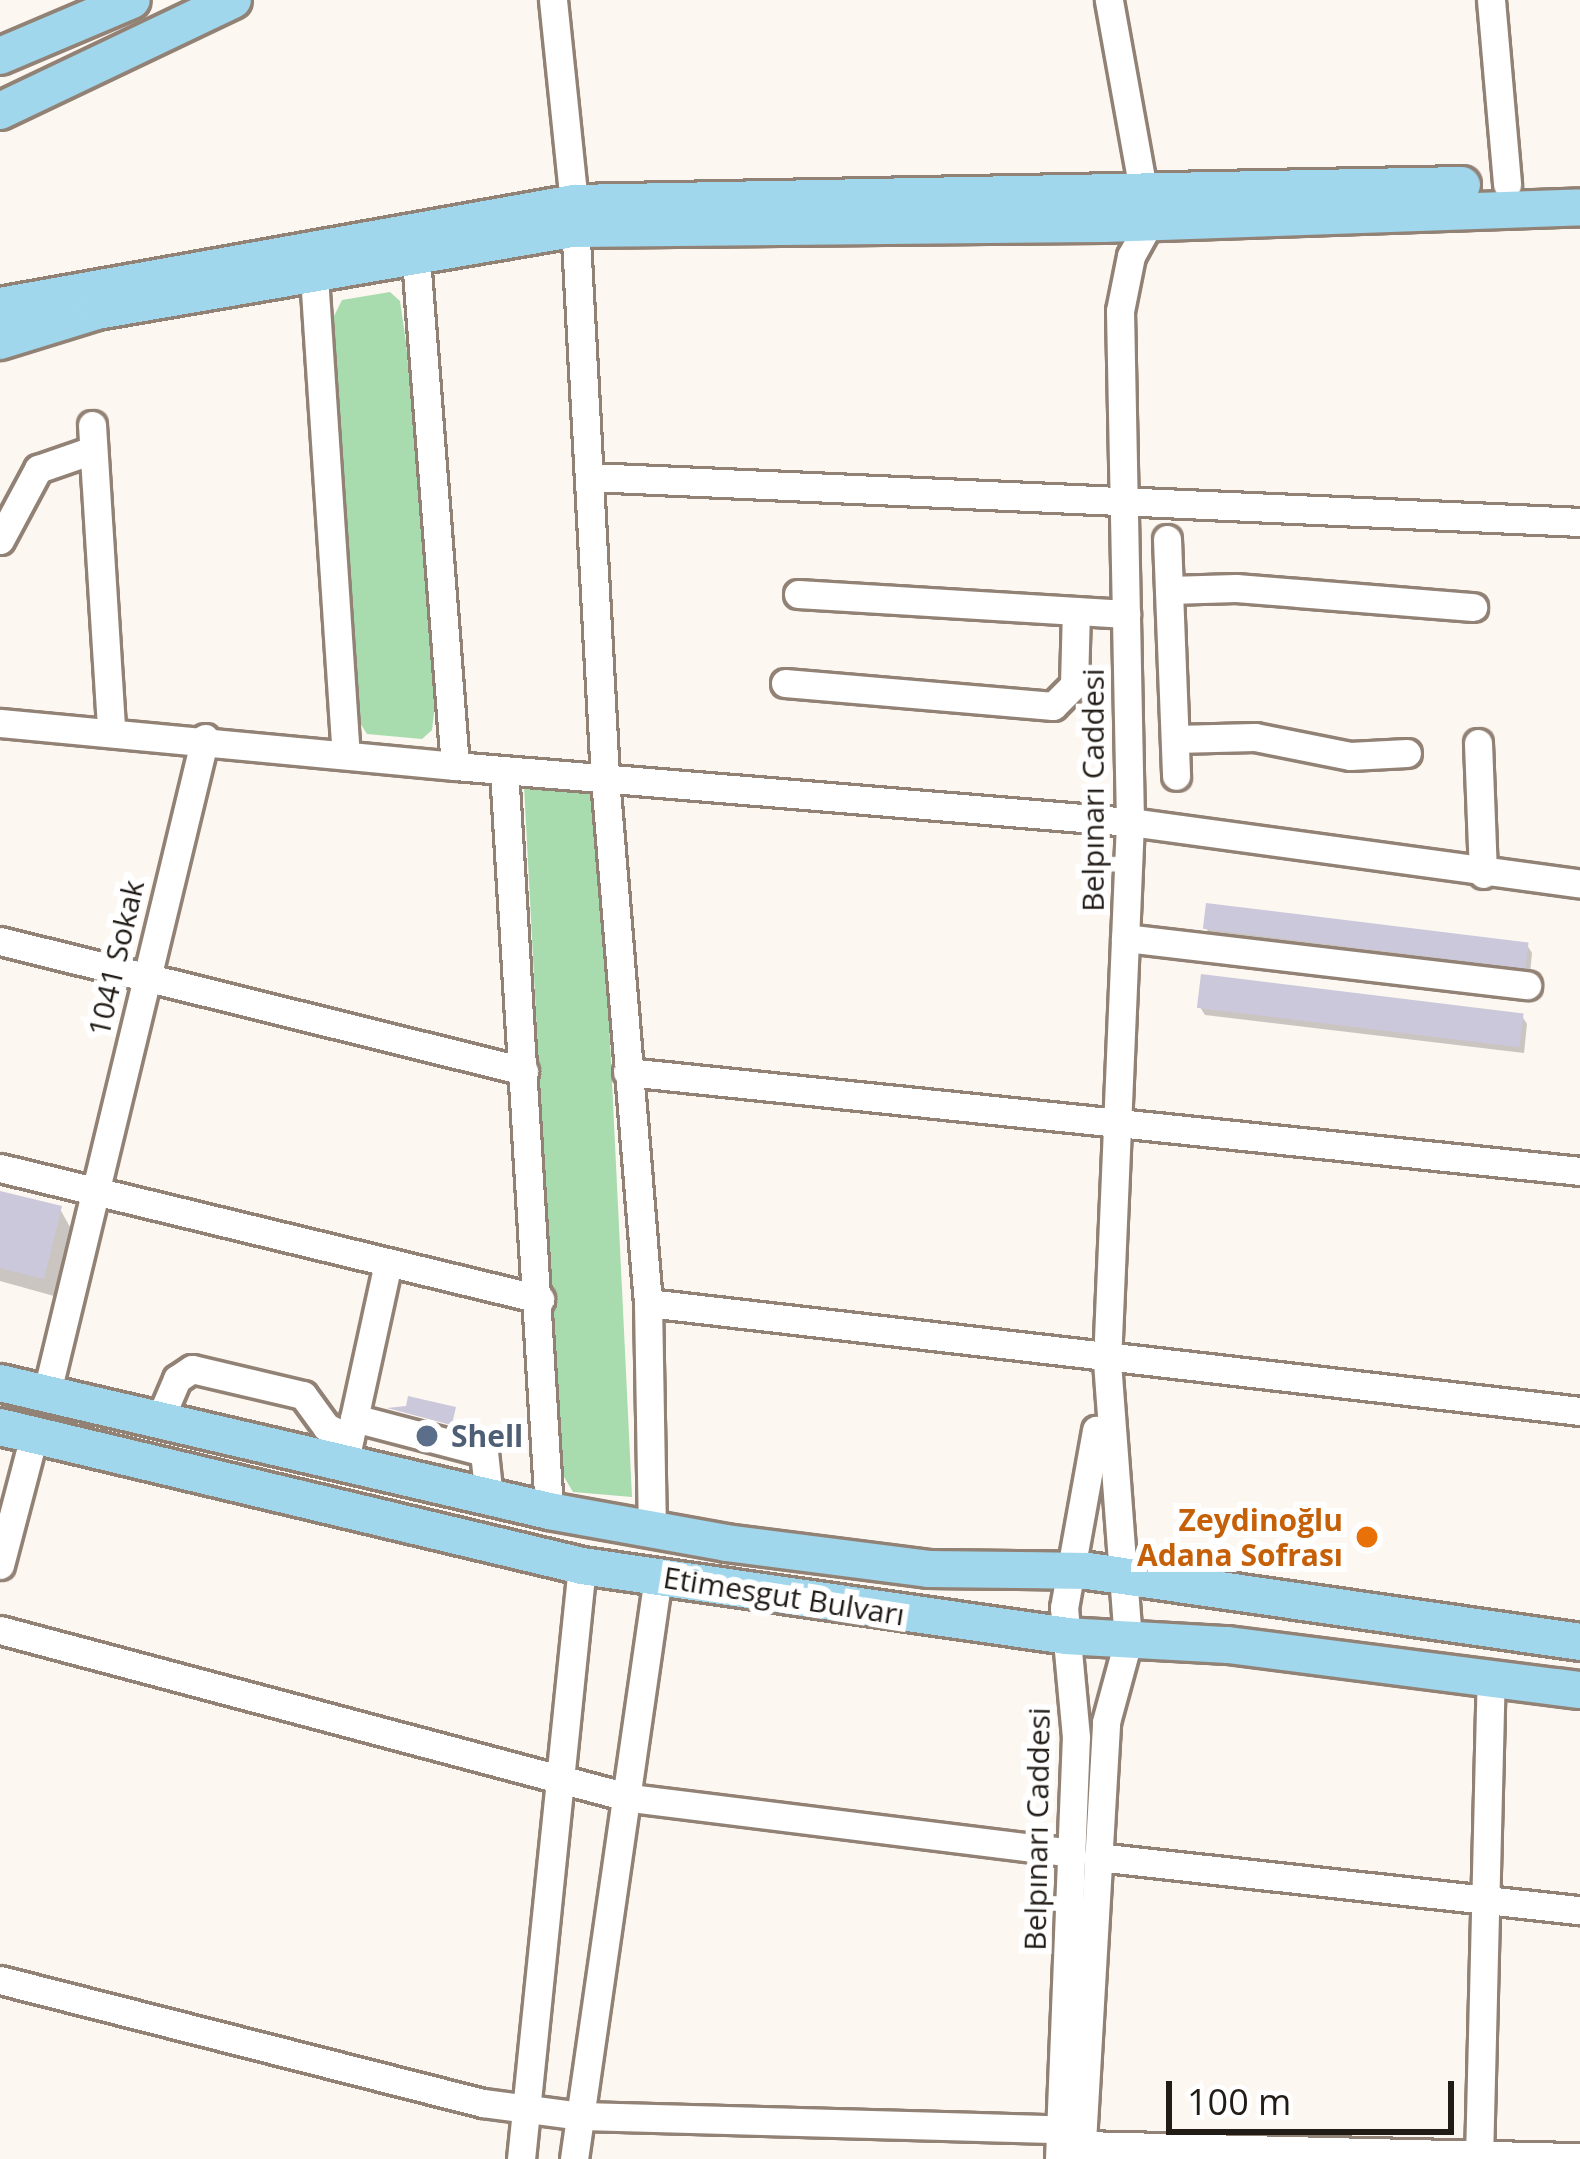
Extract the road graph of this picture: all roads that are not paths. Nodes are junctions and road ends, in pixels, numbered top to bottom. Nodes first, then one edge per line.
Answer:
1 (132, 0) edge
2 (233, 0) edge
3 (553, 0) edge
4 (1109, 0) edge
5 (1490, 0) edge
6 (0, 55) edge
7 (0, 111) edge
8 (1580, 183) edge
9 (1507, 184) junction
10 (1147, 206) junction
11 (1580, 207) edge
12 (574, 216) junction
13 (416, 258) junction
14 (314, 276) junction
15 (0, 306) edge
16 (0, 340) edge
17 (590, 477) junction
18 (1124, 503) junction
19 (1580, 522) edge
20 (1168, 539) dead end
21 (0, 540) edge
22 (1169, 590) junction
23 (798, 594) dead end
24 (1473, 607) dead end
25 (1076, 611) junction
26 (1126, 614) junction
27 (1127, 660) junction
28 (1172, 660) junction
29 (785, 683) dead end
30 (0, 723) edge
31 (111, 731) junction
32 (205, 738) junction
33 (1175, 739) junction
34 (1478, 743) dead end
35 (346, 752) junction
36 (1407, 753) dead end
37 (455, 766) junction
38 (504, 770) junction
39 (1176, 776) dead end
40 (605, 778) junction
41 (1130, 822) junction
42 (1484, 874) junction
43 (1580, 884) edge
44 (1125, 938) junction
45 (0, 941) edge
46 (144, 976) junction
47 (1527, 985) dead end
48 (524, 1071) junction
49 (627, 1072) junction
50 (1117, 1126) junction
51 (0, 1168) edge
52 (1580, 1171) edge
53 (97, 1195) junction
54 (387, 1267) junction
55 (540, 1299) junction
56 (648, 1304) junction
57 (1107, 1362) junction
58 (0, 1383) edge
59 (46, 1396) junction
60 (1580, 1411) edge
61 (158, 1421) junction
62 (17, 1431) edge
63 (350, 1439) junction
64 (549, 1511) junction
65 (652, 1529) junction
66 (0, 1565) edge
67 (581, 1566) junction
68 (1068, 1569) junction
69 (1127, 1576) junction
70 (658, 1577) junction
71 (0, 1630) edge
72 (1065, 1636) junction
73 (1128, 1641) junction
74 (1580, 1642) edge
75 (1491, 1680) junction
76 (1580, 1690) edge
77 (560, 1778) junction
78 (631, 1798) junction
79 (1084, 1855) junction
80 (1482, 1898) junction
81 (1580, 1910) edge
82 (0, 1980) edge
83 (527, 2109) junction
84 (582, 2116) junction
85 (1070, 2148) edge
86 (1479, 2154) edge
87 (1580, 2157) edge
88 (521, 2159) edge
89 (574, 2159) edge

1 - 6 main road
2 - 7 main road
3 - 12 street
4 - 10 street
5 - 9 street
8 - 9 main road
9 - 10 main road
10 - 11 main road
10 - 12 main road
10 - 18 street, Belpınarı Caddesi
12 - 13 main road
12 - 15 main road
12 - 17 street
13 - 14 main road
13 - 37 street
14 - 16 main road
14 - 35 street
17 - 18 street
17 - 40 street
18 - 19 street
18 - 26 street, Belpınarı Caddesi
20 - 22 street
21 - 31 street
22 - 24 street
22 - 28 street
23 - 25 street
25 - 26 street
25 - 29 street
26 - 27 street, Belpınarı Caddesi
27 - 28 street
27 - 41 street, Belpınarı Caddesi
28 - 33 street
30 - 31 street
31 - 32 street
32 - 35 street
32 - 46 street, 1041 Sokak
33 - 36 street
33 - 39 street
34 - 42 street
35 - 37 street
37 - 38 street
38 - 40 street
38 - 48 street
40 - 41 street
40 - 49 street
41 - 42 street
41 - 44 street, Belpınarı Caddesi
42 - 43 street
44 - 47 street
44 - 50 street, Belpınarı Caddesi
45 - 46 street
46 - 48 street
46 - 53 street, 1041 Sokak
48 - 55 street
49 - 50 street
49 - 56 street
50 - 52 street
50 - 57 street, Belpınarı Caddesi
51 - 53 street
53 - 54 street
53 - 59 street, 1041 Sokak
54 - 55 street
54 - 63 street
55 - 64 street
56 - 57 street
56 - 65 street
57 - 60 street
57 - 68 street, Belpınarı Caddesi
57 - 69 street, Belpınarı Caddesi
58 - 59 main road, Etimesgut Bulvarı
59 - 61 main road, Etimesgut Bulvarı
61 - 63 main road, Etimesgut Bulvarı
61 - 63 street
62 - 66 street
62 - 67 main road, Etimesgut Bulvarı
63 - 64 main road, Etimesgut Bulvarı
64 - 65 main road, Etimesgut Bulvarı
65 - 68 main road, Etimesgut Bulvarı
67 - 70 main road, Etimesgut Bulvarı
67 - 77 street
68 - 69 main road, Etimesgut Bulvarı
68 - 72 street, Belpınarı Caddesi
69 - 73 street, Belpınarı Caddesi
69 - 74 main road, Etimesgut Bulvarı
70 - 72 main road, Etimesgut Bulvarı
70 - 78 street
71 - 77 street
72 - 73 main road, Etimesgut Bulvarı
72 - 79 street, Belpınarı Caddesi
73 - 75 main road, Etimesgut Bulvarı
73 - 79 street, Belpınarı Caddesi
75 - 76 main road, Etimesgut Bulvarı
75 - 80 street
77 - 78 street
77 - 83 street
78 - 79 street
78 - 84 street
79 - 80 street
79 - 85 street, Belpınarı Caddesi
80 - 81 street
80 - 86 street
82 - 83 street
83 - 84 street
83 - 88 street
84 - 85 street
84 - 89 street
85 - 86 street
86 - 87 street

